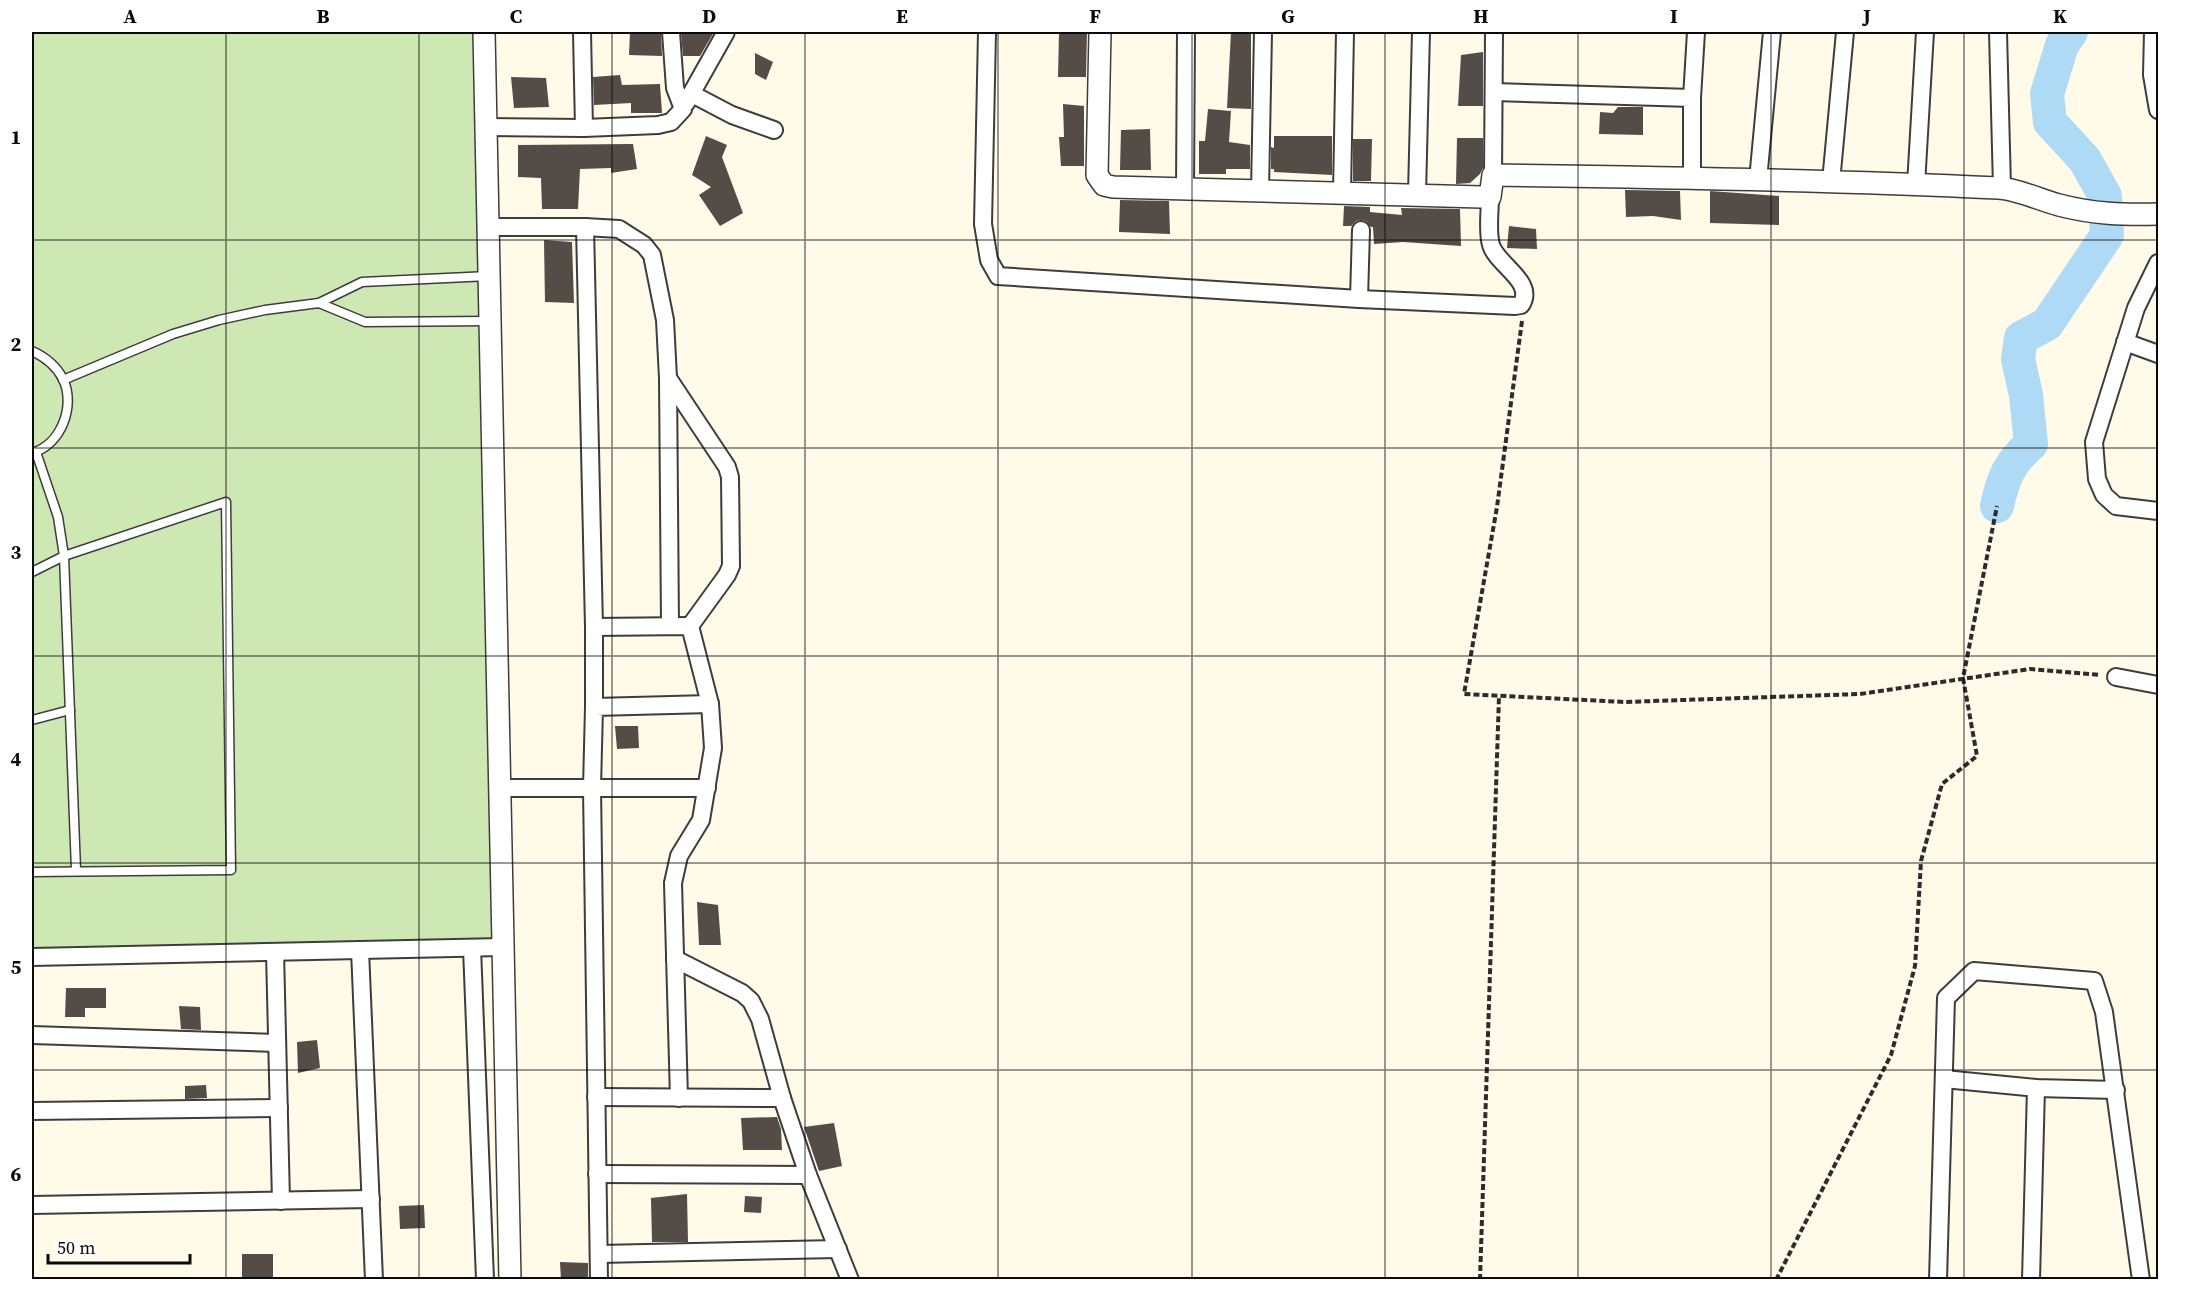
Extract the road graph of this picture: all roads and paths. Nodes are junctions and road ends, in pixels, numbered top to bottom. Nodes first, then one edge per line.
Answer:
1 (484, 32) edge
2 (582, 32) edge
3 (671, 32) edge
4 (726, 32) edge
5 (987, 32) edge
6 (1100, 32) edge
7 (1186, 32) edge
8 (1263, 32) edge
9 (1345, 32) edge
10 (1421, 32) edge
11 (1494, 32) edge
12 (1696, 32) edge
13 (1772, 32) edge
14 (1845, 32) edge
15 (1925, 32) edge
16 (1998, 32) edge
17 (2153, 32) edge
18 (2155, 75) edge
19 (1494, 92) junction
20 (692, 94) junction
21 (1692, 98) junction
22 (683, 109) junction
23 (2158, 110) edge
24 (486, 127) junction
25 (584, 128) junction
26 (774, 130) dead end
27 (1492, 175) junction
28 (1692, 178) junction
29 (1758, 180) junction
30 (1831, 182) junction
31 (1916, 185) junction
32 (2002, 188) junction
33 (1185, 189) junction
34 (1260, 190) junction
35 (1342, 192) junction
36 (1417, 194) junction
37 (1490, 197) junction
38 (2158, 214) edge
39 (488, 227) junction
40 (585, 227) junction
41 (1361, 230) dead end
42 (2158, 263) edge
43 (490, 276) junction
44 (1359, 299) junction
45 (1525, 299) junction
46 (319, 303) junction
47 (491, 321) junction
48 (2125, 342) junction
49 (32, 351) edge
50 (2158, 354) edge
51 (668, 378) junction
52 (63, 380) junction
53 (34, 453) edge
54 (1997, 506) dead end
55 (2158, 511) edge
56 (64, 556) junction
57 (32, 572) edge
58 (670, 626) junction
59 (690, 626) junction
60 (594, 627) junction
61 (2116, 677) joint
62 (1963, 678) junction
63 (2158, 685) edge
64 (1499, 696) junction
65 (710, 704) junction
66 (594, 707) junction
67 (70, 710) junction
68 (32, 720) edge
69 (498, 788) junction
70 (592, 788) junction
71 (707, 788) junction
72 (76, 870) junction
73 (32, 872) edge
74 (502, 947) junction
75 (472, 948) junction
76 (360, 950) junction
77 (275, 952) junction
78 (32, 957) edge
79 (675, 959) junction
80 (32, 1035) edge
81 (276, 1043) junction
82 (1944, 1080) junction
83 (2036, 1088) junction
84 (2116, 1090) junction
85 (596, 1096) junction
86 (679, 1098) junction
87 (782, 1098) junction
88 (279, 1108) junction
89 (32, 1111) edge
90 (597, 1174) junction
91 (808, 1175) junction
92 (371, 1199) junction
93 (280, 1200) junction
94 (32, 1204) edge
95 (838, 1249) junction
96 (599, 1254) junction
97 (374, 1280) edge
98 (485, 1280) edge
99 (510, 1280) edge
100 (599, 1280) edge
101 (850, 1280) edge
102 (1480, 1280) edge
103 (1776, 1280) edge
104 (1938, 1280) edge
105 (2031, 1280) edge
106 (2141, 1280) edge

1 - 24 street
2 - 25 street
3 - 22 street
4 - 20 street
5 - 44 street
6 - 33 street
7 - 33 street
8 - 34 street
9 - 35 street
10 - 36 street
11 - 19 street
12 - 21 street
13 - 29 street
14 - 30 street
15 - 31 street
16 - 32 street
17 - 18 street
18 - 23 street
19 - 21 street
19 - 27 street
20 - 22 street
20 - 26 street
21 - 28 street
22 - 25 street
24 - 25 street
24 - 39 street
27 - 28 street
27 - 37 street
28 - 29 street
29 - 30 street
30 - 31 street
31 - 32 street
32 - 38 street
33 - 34 street
34 - 35 street
35 - 36 street
36 - 37 street
37 - 45 street
39 - 40 street
39 - 43 street
40 - 51 street
40 - 60 street
41 - 44 street
42 - 48 street
43 - 46 lane
43 - 47 street
44 - 45 street
45 - 64 path
46 - 47 lane
46 - 52 lane
47 - 69 street
48 - 50 street
48 - 55 street
49 - 52 lane
51 - 58 street
51 - 59 street
52 - 53 lane
53 - 56 lane
54 - 62 path
56 - 57 lane
56 - 67 lane
56 - 72 lane
58 - 59 street
58 - 60 street
59 - 65 street
60 - 66 street
61 - 62 path
61 - 63 street
62 - 64 path
62 - 103 path
64 - 102 path
65 - 66 street
65 - 71 street
66 - 70 street
67 - 68 lane
67 - 72 lane
69 - 70 street
69 - 74 street
70 - 71 street
70 - 85 street
71 - 79 street
72 - 73 lane
74 - 75 street
74 - 99 street
75 - 76 street
75 - 98 street
76 - 77 street
76 - 92 street
77 - 78 street
77 - 81 street
79 - 86 street
79 - 87 street
80 - 81 street
81 - 88 street
82 - 83 street
82 - 84 street
82 - 104 street
83 - 84 street
83 - 105 street
84 - 106 street
85 - 86 street
85 - 90 street
86 - 87 street
87 - 91 street
88 - 89 street
88 - 93 street
90 - 91 street
90 - 96 street
91 - 95 street
92 - 93 street
92 - 97 street
93 - 94 street
95 - 96 street
95 - 101 street
96 - 100 street

